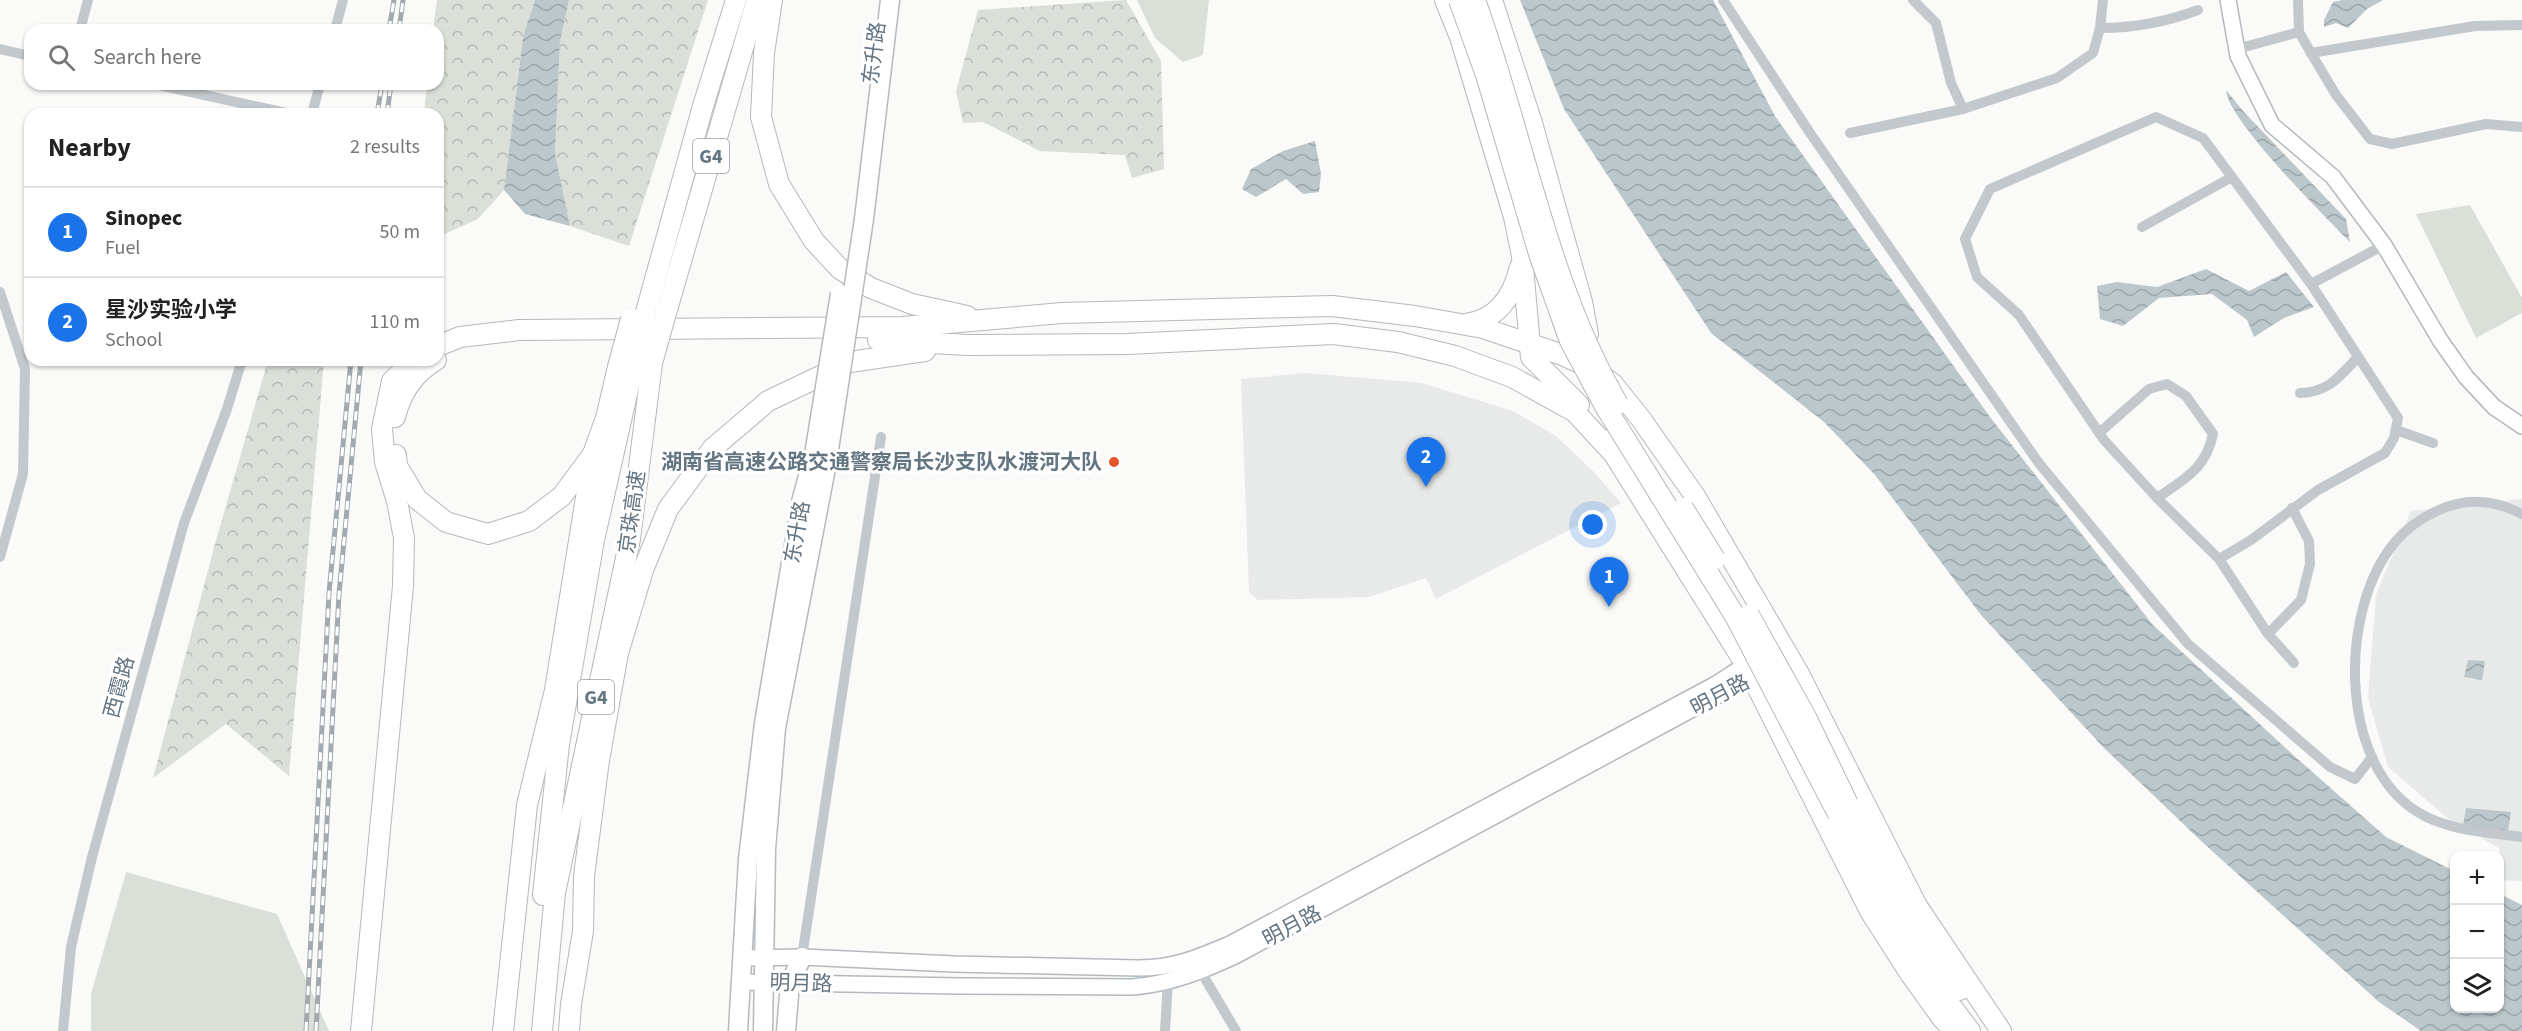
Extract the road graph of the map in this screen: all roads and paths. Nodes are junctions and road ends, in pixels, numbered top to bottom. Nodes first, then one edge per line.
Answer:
1 (88, 0) edge
2 (343, 0) edge
3 (736, 0) edge
4 (757, 0) edge
5 (772, 0) edge
6 (881, 0) edge
7 (891, 0) edge
8 (897, 0) edge
9 (1446, 0) edge
10 (1459, 0) edge
11 (1474, 0) edge
12 (1492, 0) edge
13 (1724, 0) edge
14 (1913, 0) edge
15 (2103, 0) edge
16 (2228, 0) edge
17 (2298, 0) edge
18 (2198, 10) dead end
19 (82, 24) edge
20 (337, 24) edge
21 (2522, 25) edge
22 (2100, 28) junction
23 (888, 30) junction
24 (2299, 32) junction
25 (0, 49) edge
26 (2237, 49) junction
27 (2311, 52) junction
28 (24, 55) edge
29 (181, 90) edge
30 (318, 90) edge
31 (264, 108) edge
32 (314, 108) edge
33 (1963, 109) junction
34 (2522, 127) edge
35 (1850, 133) dead end
36 (2232, 177) junction
37 (858, 217) junction
38 (2142, 227) dead end
39 (2384, 244) junction
40 (1522, 255) junction
41 (2311, 284) junction
42 (0, 292) edge
43 (987, 321) junction
44 (1466, 324) junction
45 (1529, 343) junction
46 (444, 344) edge
47 (968, 345) junction
48 (444, 355) edge
49 (2358, 357) junction
50 (634, 364) junction
51 (24, 366) edge
52 (24, 366) edge
53 (240, 366) edge
54 (409, 366) edge
55 (425, 366) edge
56 (1593, 369) junction
57 (2300, 393) dead end
58 (2522, 426) edge
59 (2396, 430) junction
60 (2099, 433) junction
61 (880, 437) dead end
62 (2433, 443) dead end
63 (1611, 451) junction
64 (593, 454) junction
65 (821, 459) junction
66 (2157, 498) junction
67 (2292, 508) junction
68 (2522, 514) edge
69 (0, 557) edge
70 (2219, 559) junction
71 (2268, 633) junction
72 (1785, 650) junction
73 (2294, 663) dead end
74 (1749, 671) junction
75 (570, 679) junction
76 (592, 714) junction
77 (2372, 757) junction
78 (1843, 809) junction
79 (2522, 837) edge
80 (514, 928) junction
81 (802, 957) junction
82 (741, 958) junction
83 (764, 959) junction
84 (1176, 964) junction
85 (1198, 966) junction
86 (764, 981) junction
87 (1168, 981) junction
88 (740, 982) junction
89 (790, 983) junction
90 (571, 1004) junction
91 (63, 1031) edge
92 (361, 1031) edge
93 (503, 1031) edge
94 (510, 1031) edge
95 (529, 1031) edge
96 (542, 1031) edge
97 (569, 1031) edge
98 (738, 1031) edge
99 (763, 1031) edge
100 (786, 1031) edge
101 (1165, 1031) edge
102 (1236, 1031) edge
103 (1954, 1031) edge
104 (1970, 1031) edge
105 (2000, 1031) edge

1 - 19 street
2 - 20 street
3 - 50 highway, 京珠高速 / G4, bridge
4 - 50 highway, 京珠高速 / G4, bridge
5 - 43 highway
6 - 37 main road, 东升路
7 - 23 main road, 东升路
8 - 23 main road
9 - 40 highway
10 - 78 highway, bridge
11 - 78 highway, bridge
12 - 56 highway
13 - 77 street
14 - 33 street
15 - 22 street
16 - 26 street
17 - 24 street
18 - 22 street
21 - 27 street
22 - 33 street
23 - 37 main road, 东升路
24 - 26 street
24 - 27 street
25 - 28 street
26 - 39 street
27 - 34 street
29 - 31 street
30 - 32 street
33 - 35 street
36 - 38 street
36 - 41 street
36 - 60 street
37 - 65 main road, 东升路, bridge
39 - 41 street
39 - 58 street
40 - 44 highway
40 - 45 highway
41 - 49 street
42 - 51 street
43 - 44 highway
43 - 46 highway
44 - 45 highway
45 - 56 highway
45 - 63 highway
47 - 48 highway
47 - 63 highway
47 - 90 highway
49 - 57 street
49 - 59 street
50 - 64 highway
50 - 75 highway, 京珠高速 / G4
50 - 76 highway, 京珠高速 / G4
52 - 69 street
53 - 91 street, 西霞路
54 - 92 highway
55 - 64 highway
56 - 72 highway
59 - 62 street
59 - 67 street
60 - 66 street
60 - 66 street
61 - 81 street
63 - 74 highway
64 - 80 highway
65 - 82 main road, 东升路
65 - 83 main road, 东升路
66 - 70 street
67 - 70 street
67 - 71 street
68 - 77 street
70 - 71 street
71 - 73 street
72 - 74 street, 明月路
72 - 105 highway
74 - 85 street, 明月路
74 - 103 highway
75 - 80 highway
75 - 95 highway, 京珠高速 / G4
76 - 90 highway
76 - 96 highway, 京珠高速 / G4
77 - 79 street
78 - 104 highway
78 - 105 highway
80 - 93 highway
80 - 94 highway
81 - 83 street, 明月路
81 - 84 street, 明月路
81 - 89 main road
82 - 83 street, 明月路
82 - 88 main road, 东升路
83 - 86 main road, 东升路
84 - 85 street, 明月路
84 - 87 street
85 - 87 street, 明月路
85 - 102 street
86 - 88 street, 明月路
86 - 89 street, 明月路
86 - 99 main road, 东升路
87 - 89 street, 明月路
87 - 101 street
88 - 98 main road, 东升路
89 - 100 main road
90 - 97 highway

